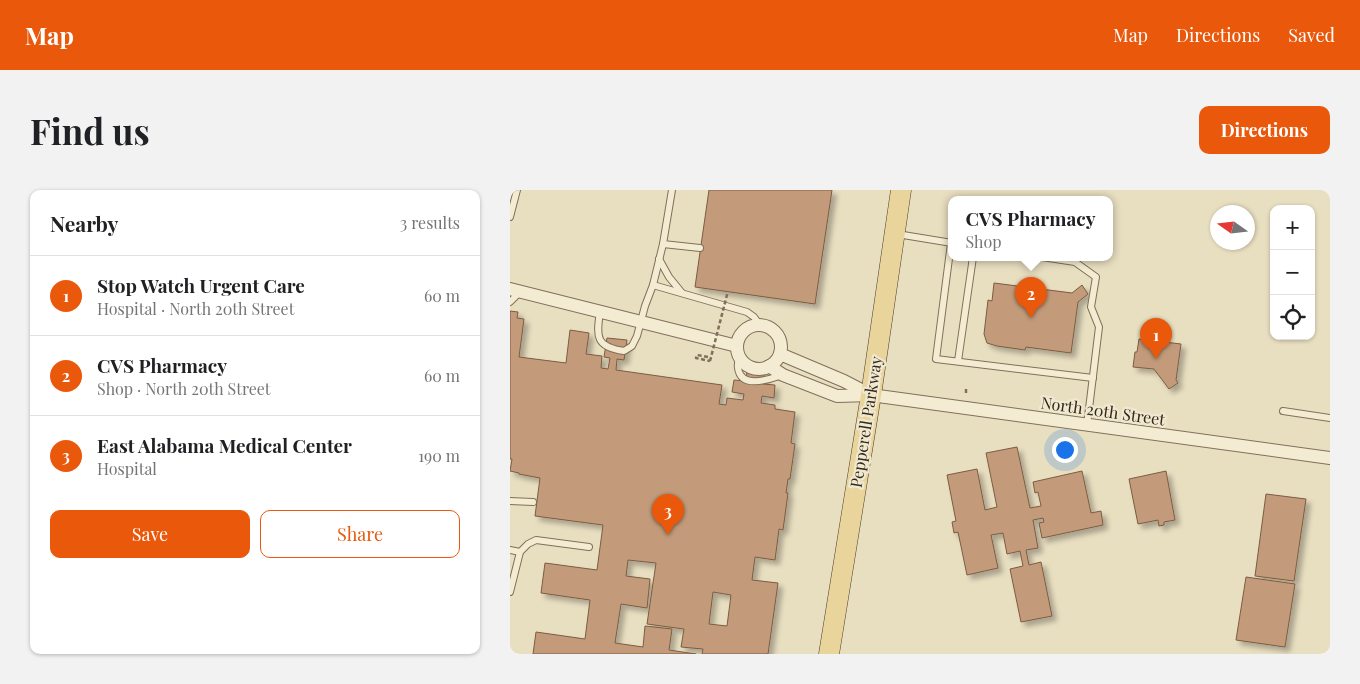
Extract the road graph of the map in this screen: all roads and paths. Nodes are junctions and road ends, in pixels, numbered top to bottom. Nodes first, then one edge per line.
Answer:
1 (517, 190) edge
2 (672, 190) edge
3 (901, 190) edge
4 (510, 217) edge
5 (894, 234) junction
6 (948, 243) edge
7 (663, 244) junction
8 (700, 248) dead end
9 (660, 258) junction
10 (949, 261) edge
11 (972, 261) edge
12 (1068, 261) edge
13 (653, 285) junction
14 (515, 291) edge
15 (728, 291) dead end
16 (682, 293) junction
17 (510, 302) edge
18 (600, 312) junction
19 (641, 322) junction
20 (759, 324) junction
21 (738, 351) junction
22 (780, 354) junction
23 (708, 357) dead end
24 (958, 361) junction
25 (769, 366) junction
26 (783, 374) junction
27 (1093, 378) junction
28 (871, 395) junction
29 (1283, 411) dead end
30 (1330, 418) edge
31 (1087, 425) junction
32 (1330, 458) edge
33 (510, 501) edge
34 (533, 502) dead end
35 (589, 547) dead end
36 (510, 550) edge
37 (520, 552) junction
38 (510, 592) edge
39 (830, 654) edge

1 - 4 lane
2 - 7 lane
3 - 5 main road, Pepperell Parkway
5 - 6 lane
5 - 28 main road, Pepperell Parkway
7 - 8 lane
7 - 9 lane
9 - 13 lane
9 - 16 lane
10 - 24 lane
11 - 24 lane
12 - 27 lane
13 - 16 lane
13 - 19 lane
14 - 17 lane
14 - 18 street
15 - 23 path, bridge
16 - 20 lane
18 - 19 street
18 - 19 lane
19 - 21 street
20 - 21 street
20 - 22 street
21 - 25 street
21 - 26 lane
22 - 25 street
22 - 28 street
24 - 27 lane
25 - 26 street
26 - 28 street
27 - 31 lane
28 - 31 street, North 20th Street
28 - 39 main road, Pepperell Parkway
29 - 30 lane
31 - 32 street, North 20th Street
33 - 34 lane
35 - 37 lane
36 - 37 lane
37 - 38 lane

